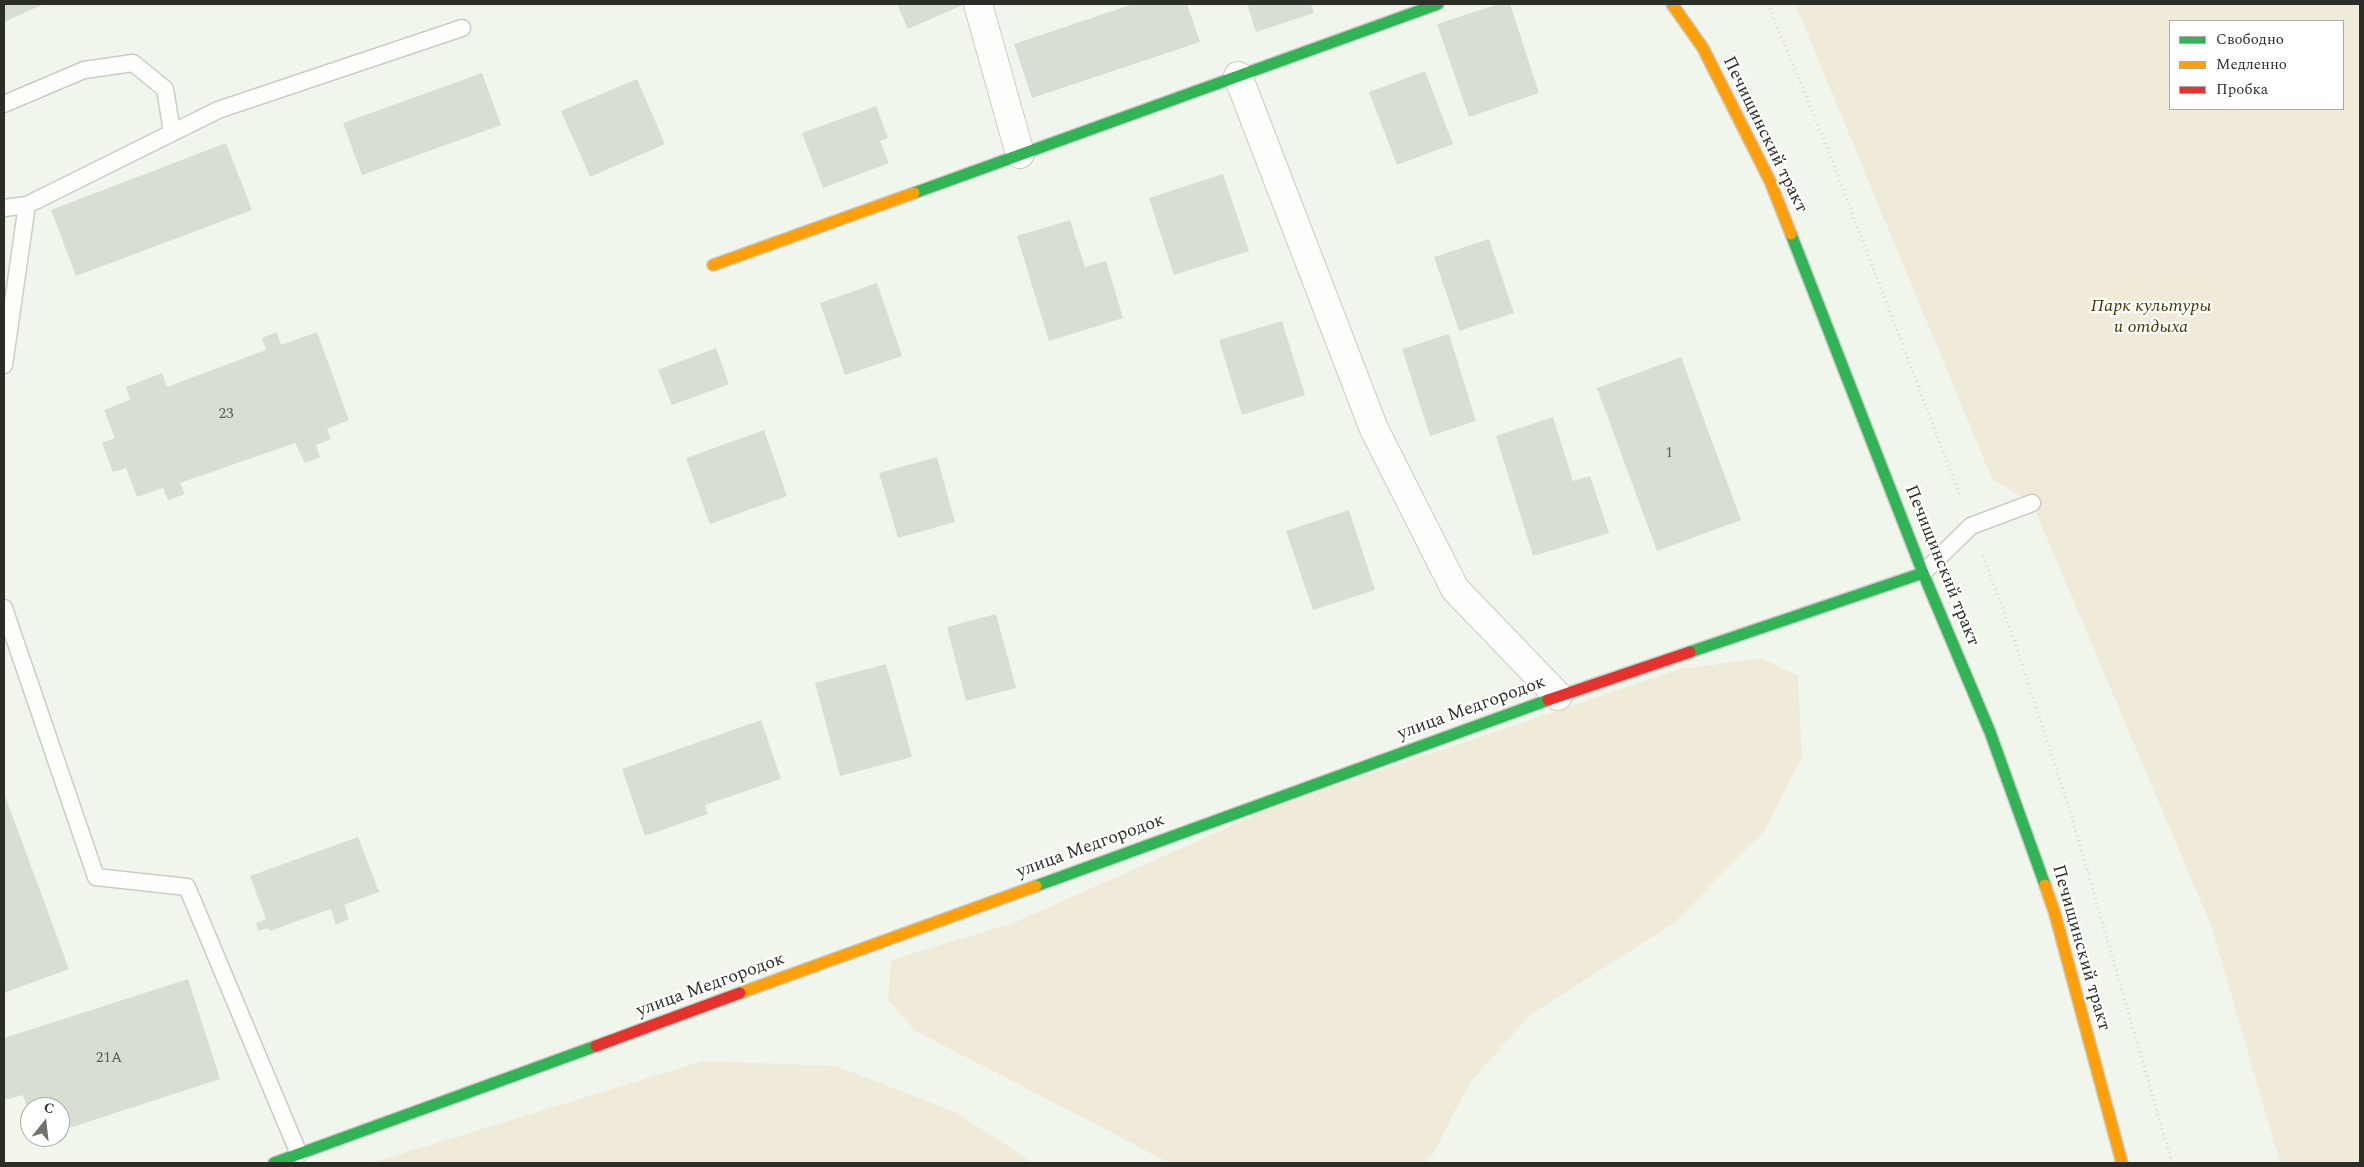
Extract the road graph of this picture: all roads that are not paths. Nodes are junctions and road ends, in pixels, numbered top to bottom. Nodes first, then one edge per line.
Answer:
1 (978, 4) edge
2 (1438, 4) edge
3 (1672, 4) edge
4 (462, 28) dead end
5 (1238, 76) junction
6 (4, 104) edge
7 (172, 132) junction
8 (1020, 154) junction
9 (27, 206) junction
10 (4, 208) edge
11 (712, 265) dead end
12 (4, 365) edge
13 (2032, 502) dead end
14 (1924, 572) junction
15 (4, 608) edge
16 (1558, 696) junction
17 (299, 1154) junction
18 (274, 1163) edge
19 (2122, 1163) edge

1 - 8 street
2 - 5 street
3 - 14 street, Печищинский тракт
4 - 7 lane
5 - 8 street
5 - 16 street
6 - 7 lane
7 - 9 lane
8 - 11 street
9 - 10 lane
9 - 12 lane
13 - 14 lane
14 - 16 street, улица Медгородок
14 - 19 street, Печищинский тракт
15 - 17 lane
16 - 17 street, улица Медгородок
17 - 18 street, улица Медгородок

